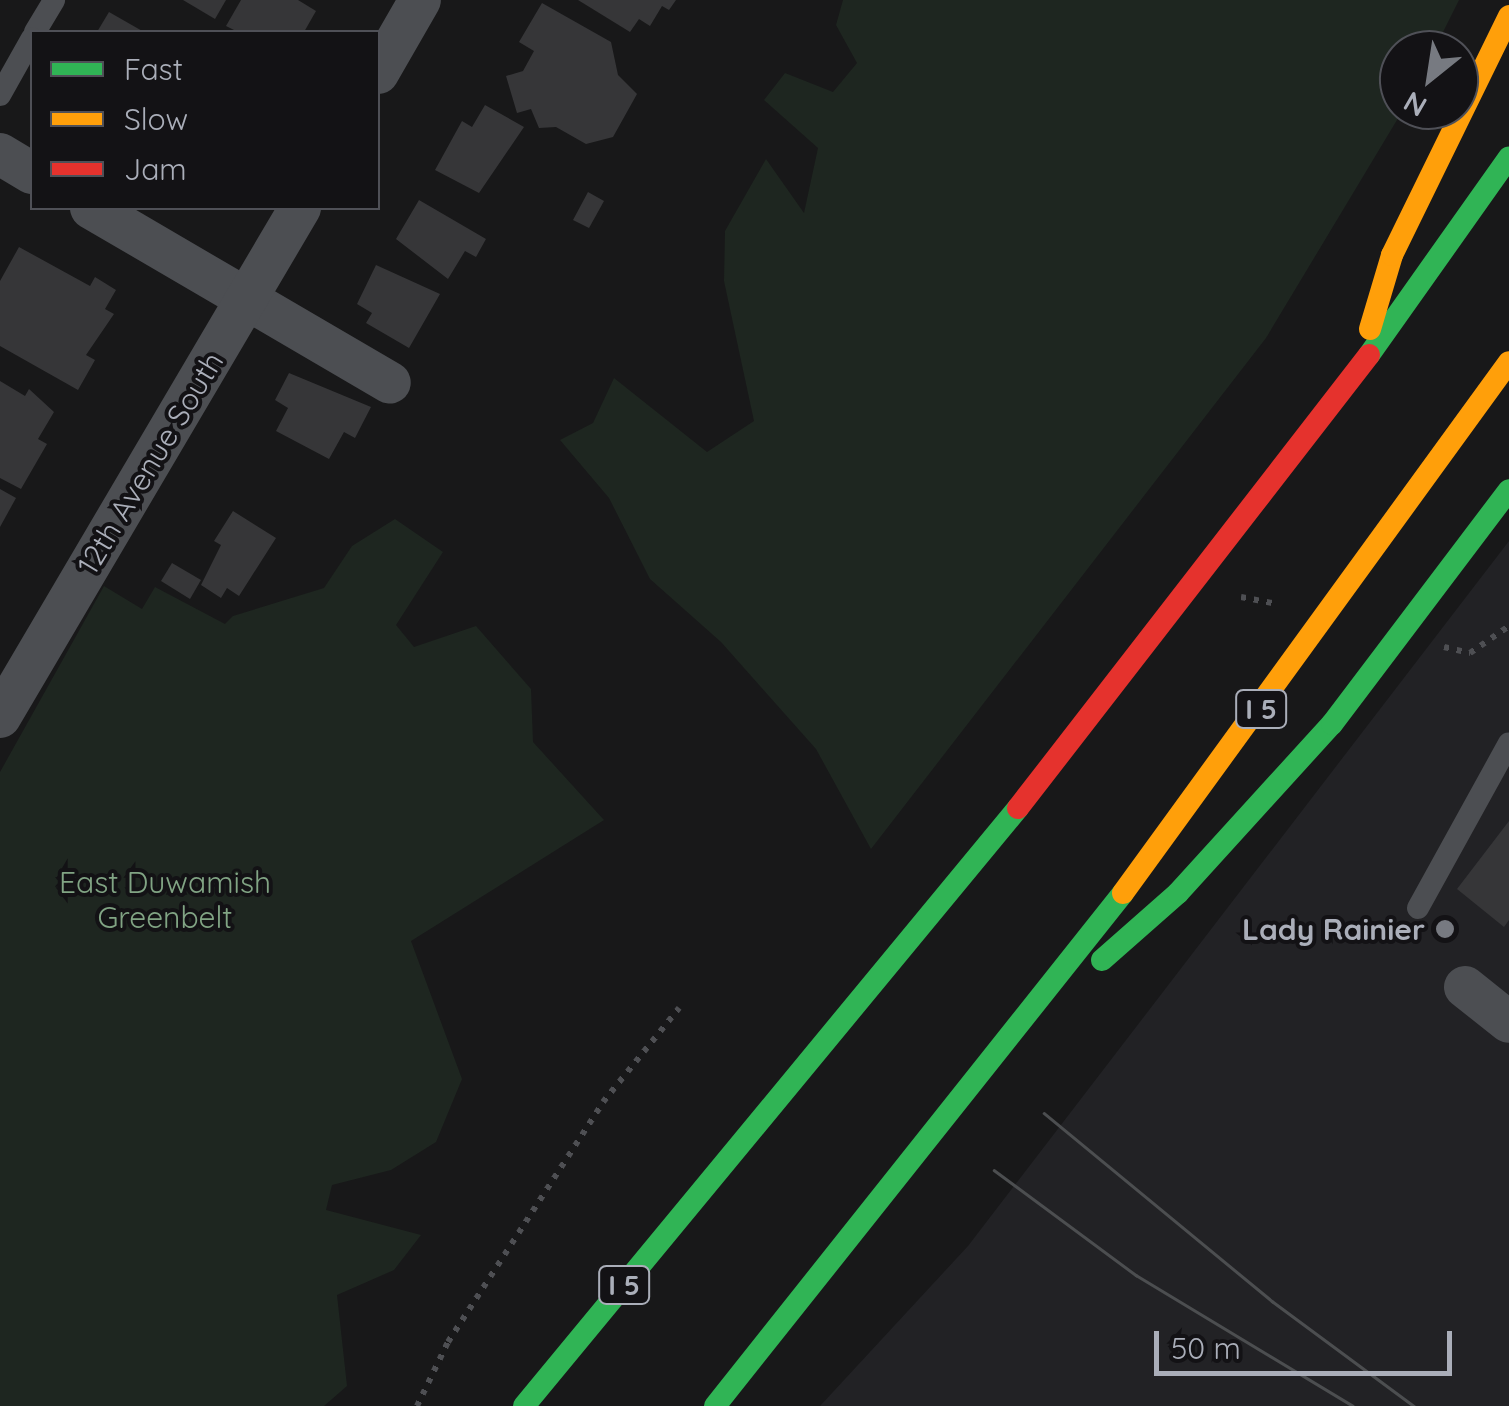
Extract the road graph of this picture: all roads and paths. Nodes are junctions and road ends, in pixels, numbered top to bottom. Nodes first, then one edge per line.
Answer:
1 (54, 0) edge
2 (420, 0) edge
3 (1509, 16) edge
4 (37, 30) edge
5 (30, 42) edge
6 (1509, 55) edge
7 (380, 70) edge
8 (0, 95) edge
9 (1450, 147) junction
10 (0, 154) edge
11 (1509, 157) edge
12 (30, 172) edge
13 (94, 210) edge
14 (299, 210) edge
15 (247, 300) junction
16 (1509, 362) edge
17 (1357, 370) junction
18 (390, 383) dead end
19 (1509, 490) edge
20 (1509, 626) edge
21 (1438, 646) dead end
22 (0, 717) edge
23 (1509, 744) edge
24 (1418, 908) dead end
25 (679, 1008) dead end
26 (1002, 1048) junction
27 (416, 1406) edge
28 (524, 1406) edge
29 (716, 1406) edge

1 - 4 lane
2 - 7 street
3 - 9 highway
5 - 8 lane
6 - 9 highway
9 - 17 highway
10 - 12 street
11 - 17 highway, I 5
13 - 15 street
14 - 15 street, 12th Avenue South
15 - 18 street
15 - 22 street, 12th Avenue South
16 - 26 highway, I 5
17 - 28 highway, I 5
19 - 26 highway
20 - 21 path
23 - 24 lane
25 - 27 path
26 - 29 highway, I 5

